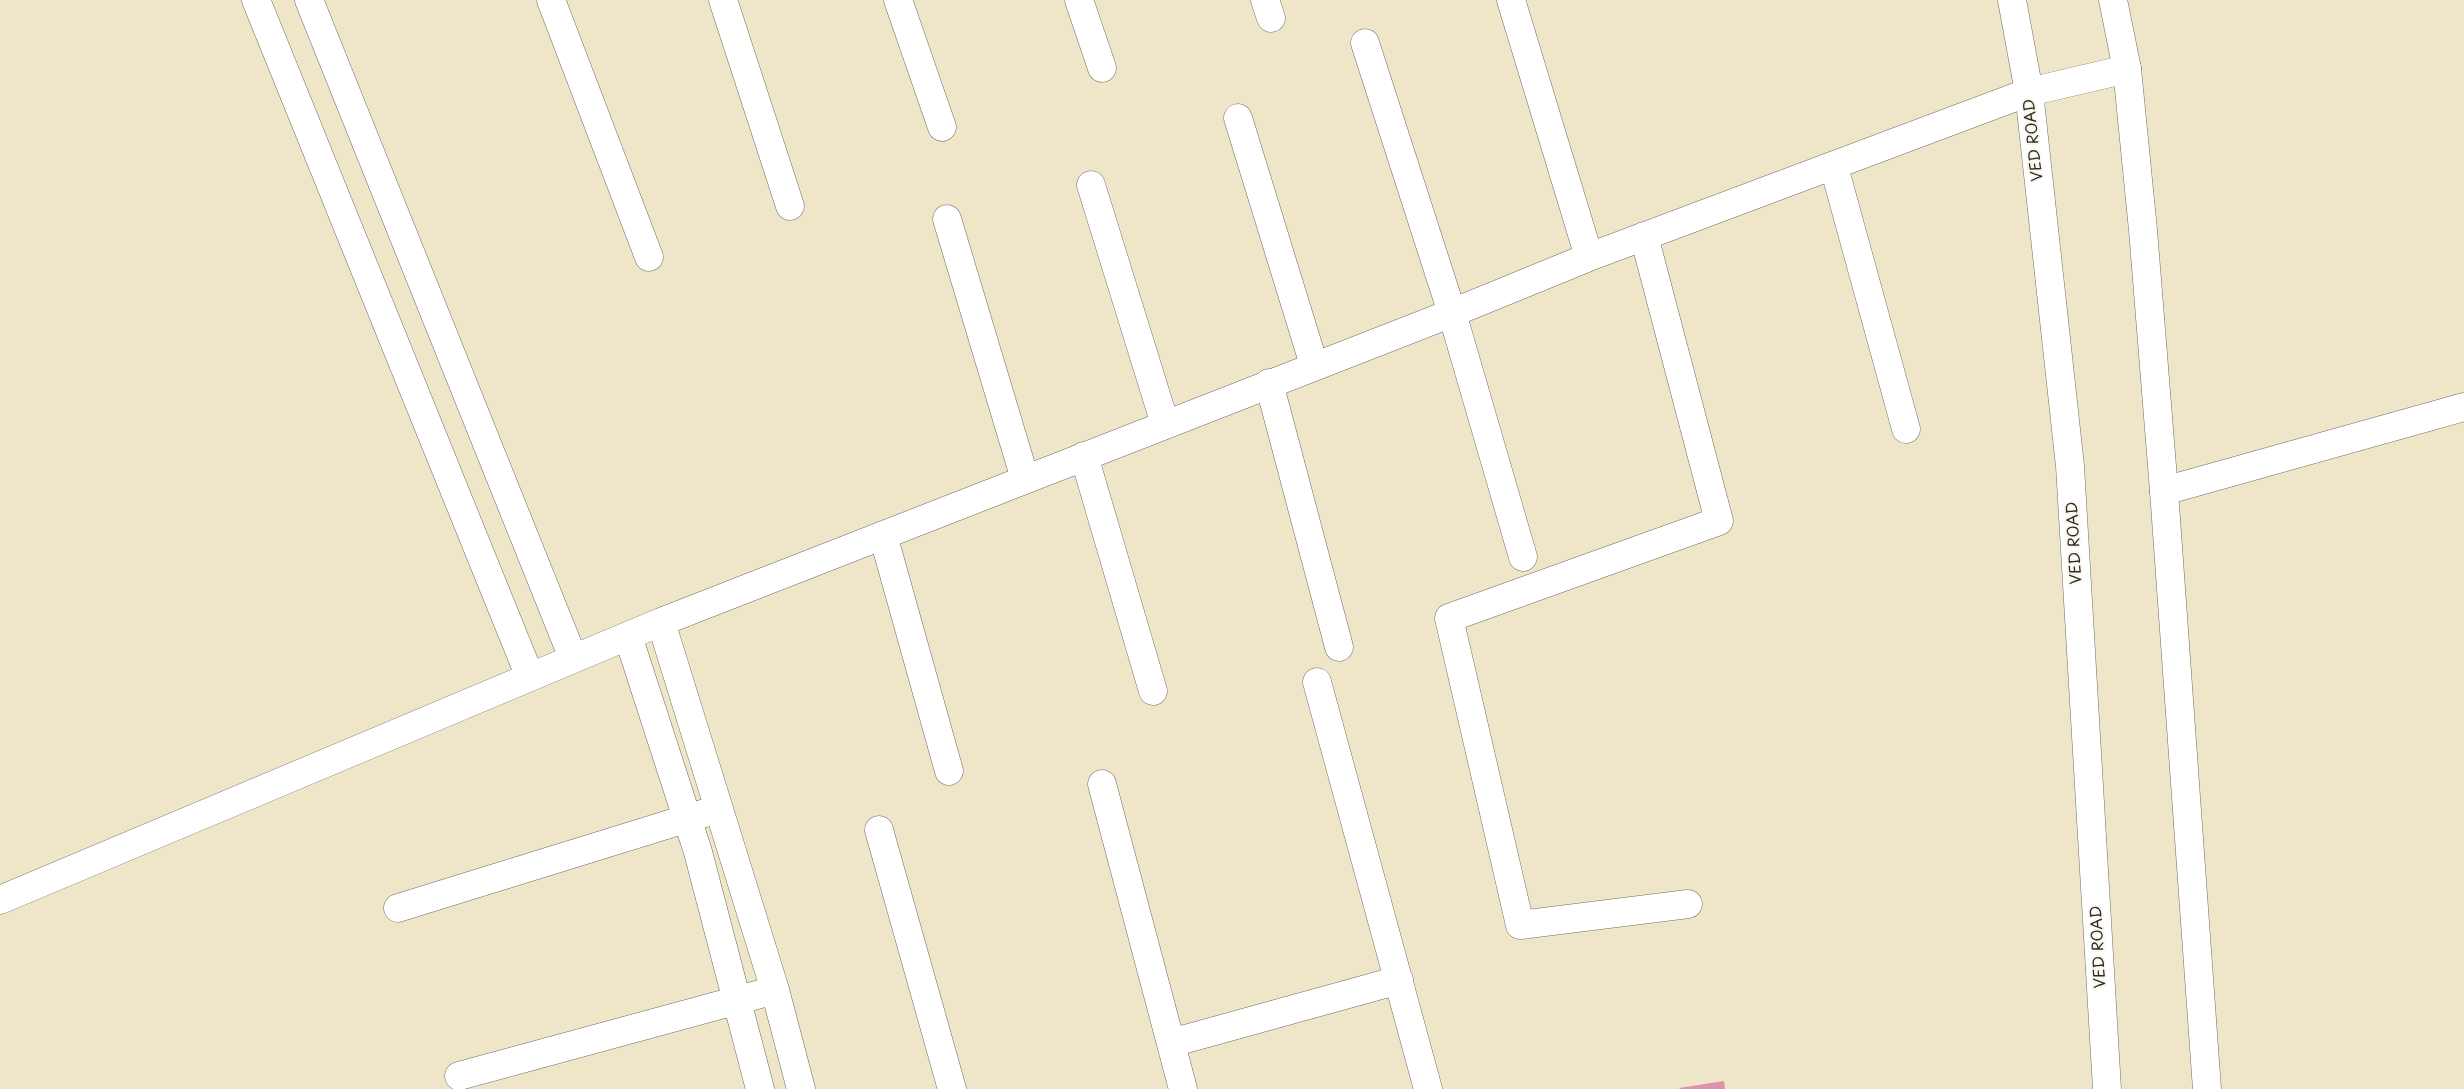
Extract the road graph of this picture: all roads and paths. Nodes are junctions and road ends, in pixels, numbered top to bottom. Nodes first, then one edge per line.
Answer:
1 (256, 0) edge
2 (309, 0) edge
3 (550, 0) edge
4 (724, 0) edge
5 (898, 0) edge
6 (1079, 0) edge
7 (1511, 0) edge
8 (2012, 0) edge
9 (2113, 0) edge
10 (1365, 43) dead end
11 (1102, 68) dead end
12 (2127, 69) junction
13 (2028, 92) junction
14 (1238, 118) dead end
15 (942, 127) dead end
16 (1834, 167) junction
17 (1091, 185) dead end
18 (790, 206) dead end
19 (948, 219) dead end
20 (1644, 236) junction
21 (649, 257) dead end
22 (1588, 257) junction
23 (1452, 313) junction
24 (1314, 365) junction
25 (1269, 383) junction
26 (2464, 407) edge
27 (1164, 424) junction
28 (1906, 429) dead end
29 (1084, 456) junction
30 (1025, 479) junction
31 (2164, 491) junction
32 (883, 535) junction
33 (1523, 557) dead end
34 (661, 622) junction
35 (628, 636) junction
36 (1339, 648) dead end
37 (573, 658) junction
38 (530, 677) junction
39 (1317, 682) dead end
40 (1153, 691) dead end
41 (949, 770) dead end
42 (1102, 784) dead end
43 (718, 808) junction
44 (688, 818) junction
45 (878, 830) dead end
46 (0, 900) edge
47 (1688, 904) dead end
48 (398, 908) dead end
49 (1399, 980) junction
50 (775, 990) junction
51 (737, 1002) junction
52 (1171, 1043) junction
53 (459, 1076) dead end
54 (760, 1089) edge
55 (801, 1089) edge
56 (952, 1089) edge
57 (1183, 1089) edge
58 (1428, 1089) edge
59 (2107, 1089) edge
60 (2207, 1089) edge

1 - 38 street
2 - 37 street
3 - 21 street
4 - 18 street
5 - 15 street
6 - 11 street
7 - 22 street
8 - 13 street, VED ROAD
9 - 12 street
10 - 23 street
12 - 13 street
12 - 31 street
13 - 16 street
13 - 59 street, VED ROAD
14 - 24 street
16 - 20 street
16 - 28 street
17 - 27 street
19 - 30 street
20 - 22 street
20 - 47 street
22 - 23 street
23 - 24 street
23 - 33 street
24 - 25 street
25 - 27 street
25 - 36 street
26 - 31 street
27 - 29 street
29 - 30 street
29 - 40 street
30 - 32 street
31 - 60 street
32 - 34 street
32 - 41 street
34 - 35 street
34 - 43 street
35 - 37 street
35 - 44 street
37 - 38 street
38 - 46 street
39 - 49 street
42 - 52 street
43 - 44 street
43 - 50 street
44 - 48 street
44 - 51 street
45 - 56 street
49 - 52 street
49 - 58 street
50 - 51 street
50 - 55 street
51 - 53 street
51 - 54 street
52 - 57 street

